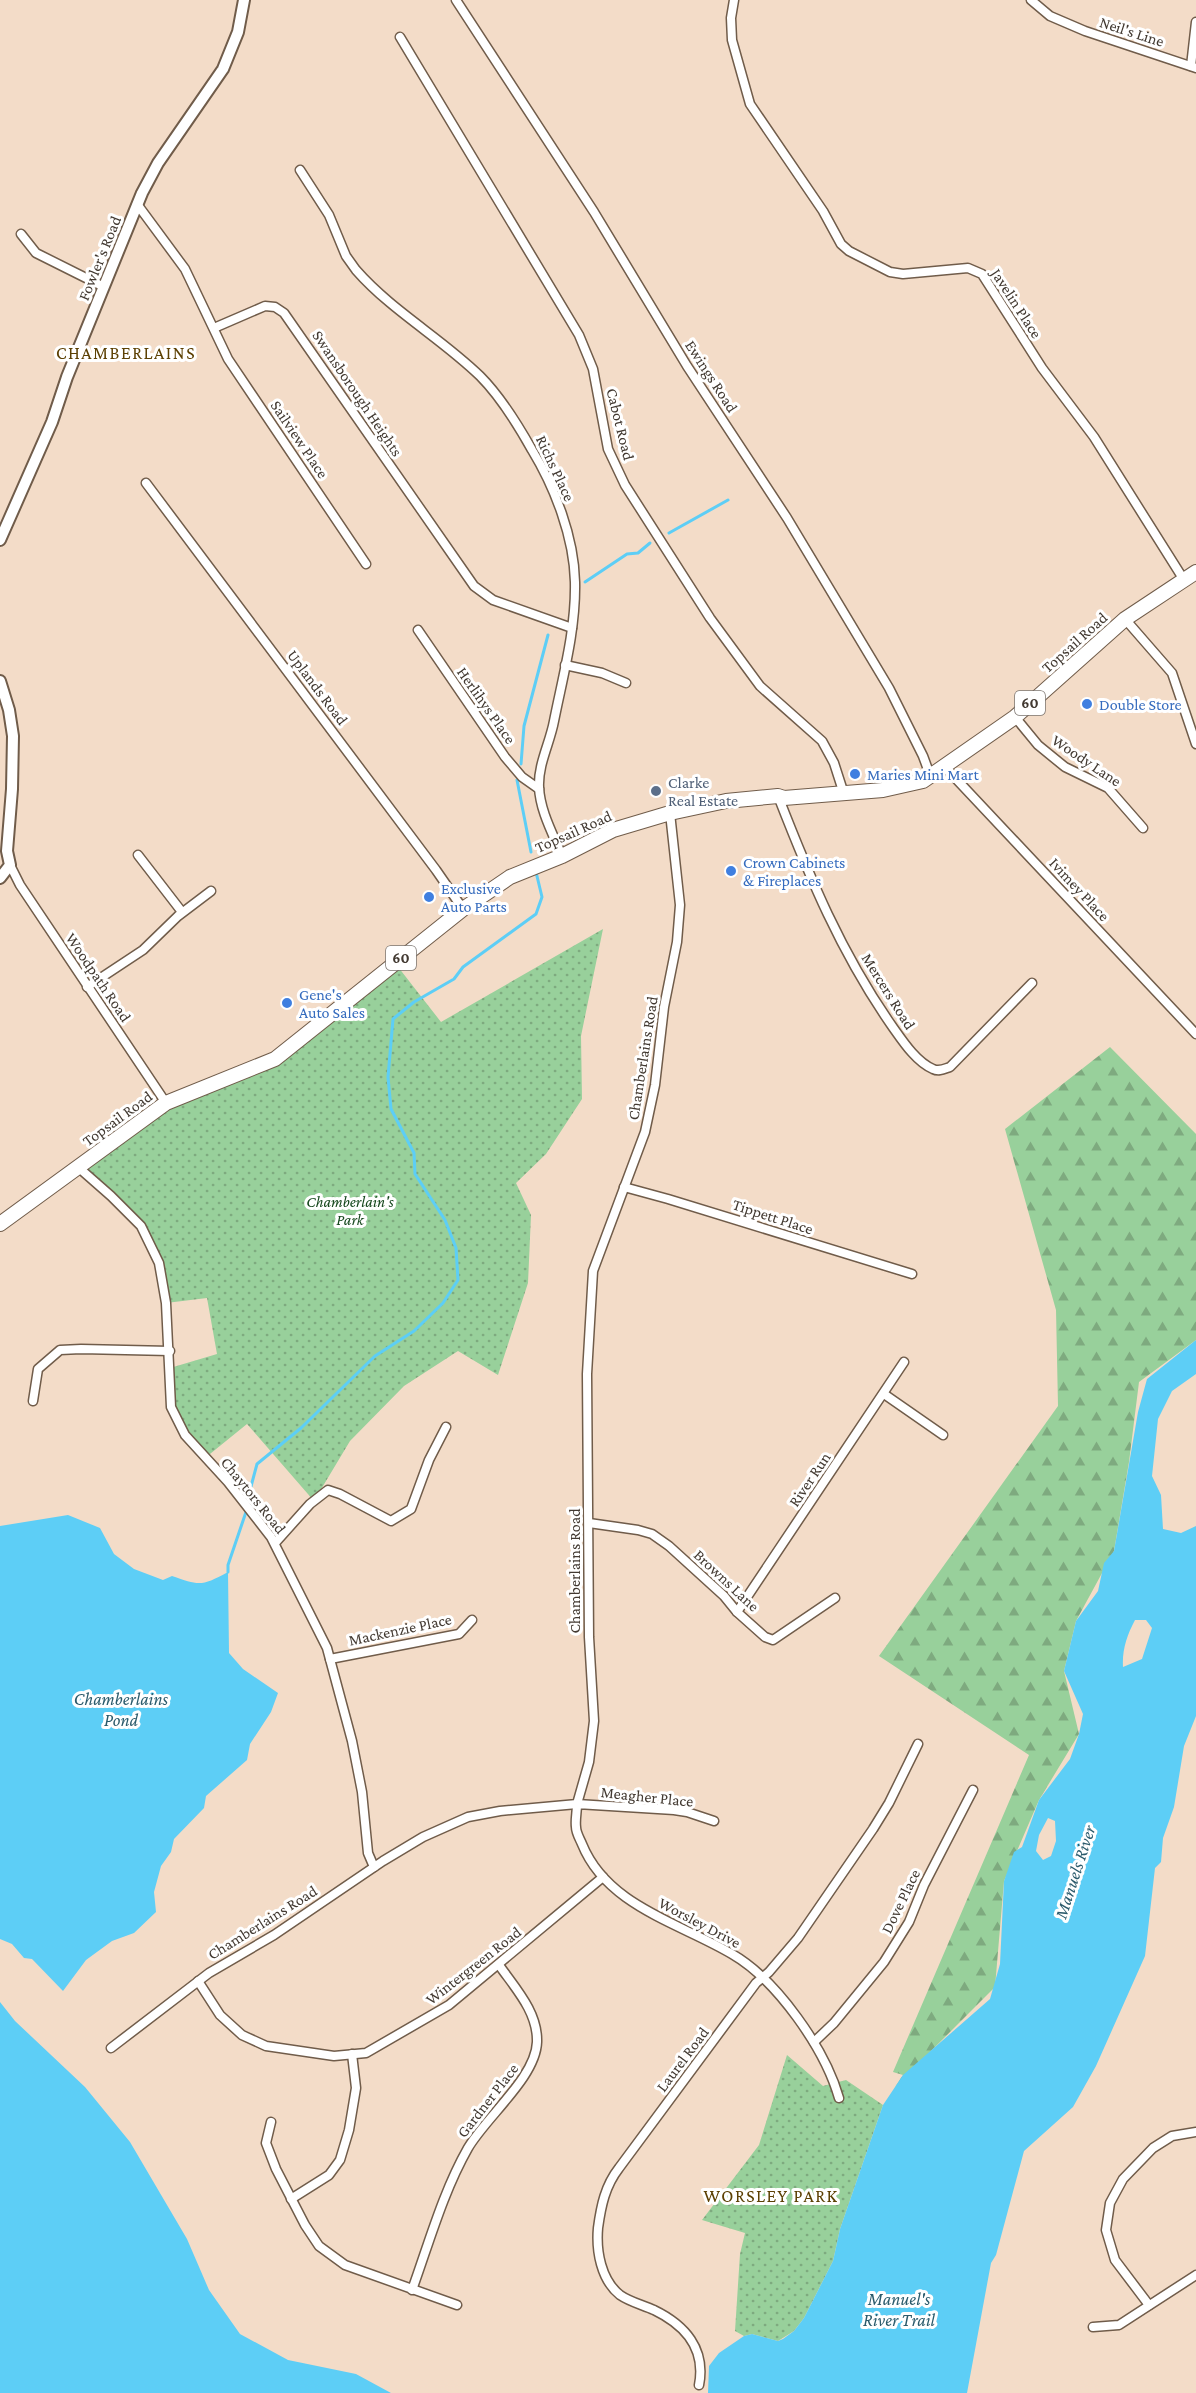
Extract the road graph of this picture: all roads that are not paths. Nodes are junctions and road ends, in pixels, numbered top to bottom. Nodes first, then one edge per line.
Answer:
1 (244, 0) edge
2 (456, 0) edge
3 (734, 0) edge
4 (1031, 0) edge
5 (1196, 22) edge
6 (400, 37) dead end
7 (1194, 67) edge
8 (300, 170) dead end
9 (137, 204) junction
10 (21, 234) dead end
11 (104, 287) junction
12 (214, 328) junction
13 (146, 483) dead end
14 (0, 540) edge
15 (366, 564) dead end
16 (1190, 576) edge
17 (1125, 619) junction
18 (572, 628) junction
19 (418, 630) dead end
20 (565, 665) junction
21 (0, 681) edge
22 (626, 683) dead end
23 (1015, 717) junction
24 (1196, 744) edge
25 (943, 765) junction
26 (930, 775) junction
27 (539, 789) junction
28 (844, 794) junction
29 (778, 796) junction
30 (670, 813) junction
31 (1143, 828) dead end
32 (138, 855) dead end
33 (562, 856) junction
34 (10, 865) junction
35 (0, 878) edge
36 (211, 891) dead end
37 (463, 909) junction
38 (182, 912) junction
39 (1032, 983) dead end
40 (87, 987) junction
41 (1196, 1034) edge
42 (165, 1103) junction
43 (78, 1167) junction
44 (624, 1187) junction
45 (0, 1224) edge
46 (912, 1274) dead end
47 (170, 1351) junction
48 (904, 1362) dead end
49 (884, 1394) junction
50 (33, 1401) dead end
51 (446, 1427) dead end
52 (943, 1435) dead end
53 (588, 1523) junction
54 (274, 1543) junction
55 (835, 1598) dead end
56 (737, 1612) junction
57 (472, 1620) dead end
58 (330, 1659) junction
59 (918, 1744) dead end
60 (973, 1790) dead end
61 (577, 1804) junction
62 (714, 1821) dead end
63 (374, 1867) junction
64 (603, 1877) junction
65 (499, 1965) junction
66 (761, 1977) junction
67 (198, 1981) junction
68 (814, 2042) junction
69 (111, 2048) dead end
70 (352, 2054) junction
71 (839, 2098) dead end
72 (271, 2122) dead end
73 (1196, 2132) edge
74 (291, 2199) junction
75 (1196, 2275) edge
76 (412, 2290) junction
77 (457, 2305) dead end
78 (1149, 2305) junction
79 (1093, 2327) dead end
80 (699, 2385) dead end

1 - 9 street, Fowler's Road
2 - 26 street, Ewings Road
3 - 16 street, Javelin Place
4 - 7 street, Neil's Line
5 - 7 street
6 - 28 street, Cabot Road
8 - 18 street, Richs Place
9 - 11 street, Fowler's Road
9 - 12 street
10 - 11 street
11 - 14 street, Fowler's Road
12 - 15 street, Sailview Place
12 - 18 street, Swansborough Heights
13 - 37 street, Uplands Road
16 - 17 main road, Topsail Road / 60
17 - 23 main road, Topsail Road / 60
17 - 24 street
18 - 20 street, Richs Place
19 - 27 street, Herlihys Place
20 - 22 street
20 - 27 street, Richs Place
21 - 34 street
23 - 25 main road, Topsail Road / 60
23 - 31 street, Woody Lane
25 - 26 main road, Topsail Road / 60
25 - 41 street, Ivimey Place
26 - 28 main road, Topsail Road / 60
27 - 33 street, Richs Place
28 - 29 main road, Topsail Road / 60
29 - 30 main road, Topsail Road / 60
29 - 39 street, Mercers Road
30 - 33 main road, Topsail Road / 60
30 - 44 street, Chamberlains Road
32 - 38 street
33 - 37 main road, Topsail Road / 60
34 - 35 street
34 - 40 street, Woodpath Road
36 - 38 street
37 - 42 main road, Topsail Road / 60
38 - 40 street
40 - 42 street, Woodpath Road
42 - 43 main road, Topsail Road / 60
43 - 45 main road, Topsail Road / 60
43 - 47 street, Chaytors Road
44 - 46 street, Tippett Place
44 - 53 street, Chamberlains Road
47 - 50 street
47 - 54 street, Chaytors Road
48 - 49 street, River Run
49 - 52 street
49 - 56 street, River Run
51 - 54 street
53 - 56 street, Browns Lane
53 - 61 street, Chamberlains Road
54 - 58 street, Chaytors Road
55 - 56 street, Browns Lane
57 - 58 street, Mackenzie Place
58 - 63 street, Chaytors Road
59 - 66 street, Laurel Road
60 - 68 street, Dove Place
61 - 62 street, Meagher Place
61 - 63 street, Chamberlains Road
61 - 64 street, Worsley Drive
63 - 67 street, Chamberlains Road
64 - 65 street, Wintergreen Road
64 - 66 street, Worsley Drive
65 - 70 street, Wintergreen Road
65 - 76 street, Gardner Place
66 - 68 street, Worsley Drive
66 - 80 street, Laurel Road
67 - 69 street, Chamberlains Road
67 - 70 street, Wintergreen Road
68 - 71 street, Worsley Drive
70 - 74 street
72 - 74 street
73 - 78 street
74 - 76 street
75 - 78 street
76 - 77 street
78 - 79 street

